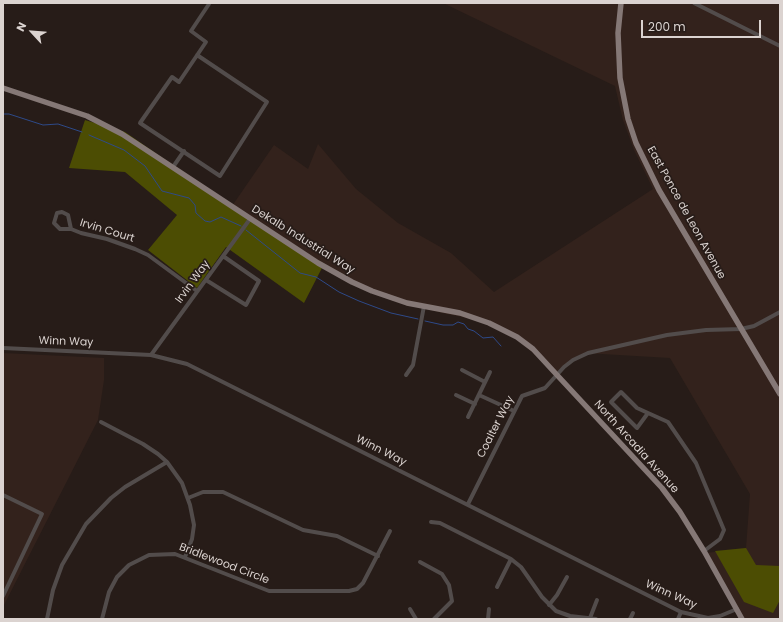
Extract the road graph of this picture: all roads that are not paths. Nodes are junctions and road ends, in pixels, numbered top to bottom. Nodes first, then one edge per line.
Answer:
1 (621, 3) edge
2 (694, 3) edge
3 (209, 4) dead end
4 (780, 46) edge
5 (197, 55) junction
6 (3, 88) edge
7 (184, 152) junction
8 (173, 167) junction
9 (250, 219) junction
10 (71, 229) junction
11 (223, 256) junction
12 (206, 280) junction
13 (197, 291) junction
14 (424, 306) junction
15 (780, 312) edge
16 (741, 329) junction
17 (3, 348) edge
18 (151, 355) junction
19 (462, 370) dead end
20 (490, 372) dead end
21 (557, 375) junction
22 (406, 376) dead end
23 (486, 382) junction
24 (780, 394) edge
25 (456, 395) dead end
26 (479, 395) junction
27 (475, 404) junction
28 (514, 411) junction
29 (648, 413) junction
30 (468, 417) dead end
31 (101, 422) dead end
32 (167, 462) junction
33 (3, 495) edge
34 (188, 498) junction
35 (468, 504) junction
36 (431, 522) dead end
37 (390, 531) dead end
38 (704, 551) junction
39 (378, 556) junction
40 (185, 557) junction
41 (510, 559) junction
42 (420, 562) dead end
43 (567, 577) dead end
44 (497, 587) dead end
45 (3, 596) edge
46 (597, 600) dead end
47 (549, 605) junction
48 (410, 608) dead end
49 (489, 608) dead end
50 (737, 609) junction
51 (682, 612) junction
52 (633, 613) dead end
53 (563, 617) edge
54 (590, 618) junction
55 (47, 619) edge
56 (102, 619) edge
57 (416, 619) edge
58 (434, 619) edge
59 (488, 619) edge
60 (596, 619) edge
61 (630, 619) edge
62 (678, 619) edge
63 (742, 619) edge

1 - 16 main road, East Ponce de Leon Avenue
2 - 4 street
3 - 5 street
5 - 7 street
5 - 7 street
6 - 8 main road, Dekalb Industrial Way
7 - 8 street
8 - 9 main road, Dekalb Industrial Way
9 - 11 street, Irvin Way
9 - 14 main road, Dekalb Industrial Way
10 - 10 street, Irvin Court
10 - 13 street, Irvin Court
11 - 12 street, Irvin Way
11 - 12 street
12 - 13 street, Irvin Way
13 - 18 street, Irvin Way
14 - 21 main road, Dekalb Industrial Way
14 - 22 street
15 - 16 street
16 - 21 street
16 - 24 main road, East Ponce de Leon Avenue
17 - 18 street, Winn Way
18 - 35 street, Winn Way
19 - 23 street
20 - 23 street
21 - 28 street, Coalter Way
21 - 38 main road, North Arcadia Avenue
23 - 26 street
25 - 27 street
26 - 27 street
26 - 28 street
27 - 30 street
28 - 35 street, Coalter Way
29 - 29 street
29 - 38 street
31 - 32 street
32 - 34 street
32 - 55 street
33 - 45 street
34 - 39 street
34 - 40 street
35 - 51 street, Winn Way
36 - 41 street
37 - 39 street, Bridlewood Circle
38 - 50 main road, North Arcadia Avenue
39 - 40 street, Bridlewood Circle
40 - 56 street, Bridlewood Circle
41 - 44 street
41 - 47 street
42 - 58 street
43 - 47 street
46 - 54 street
47 - 53 street
48 - 57 street
49 - 59 street
50 - 51 street, Winn Way
50 - 63 main road, North Arcadia Avenue
51 - 62 street
52 - 61 street
53 - 54 street
54 - 60 street

